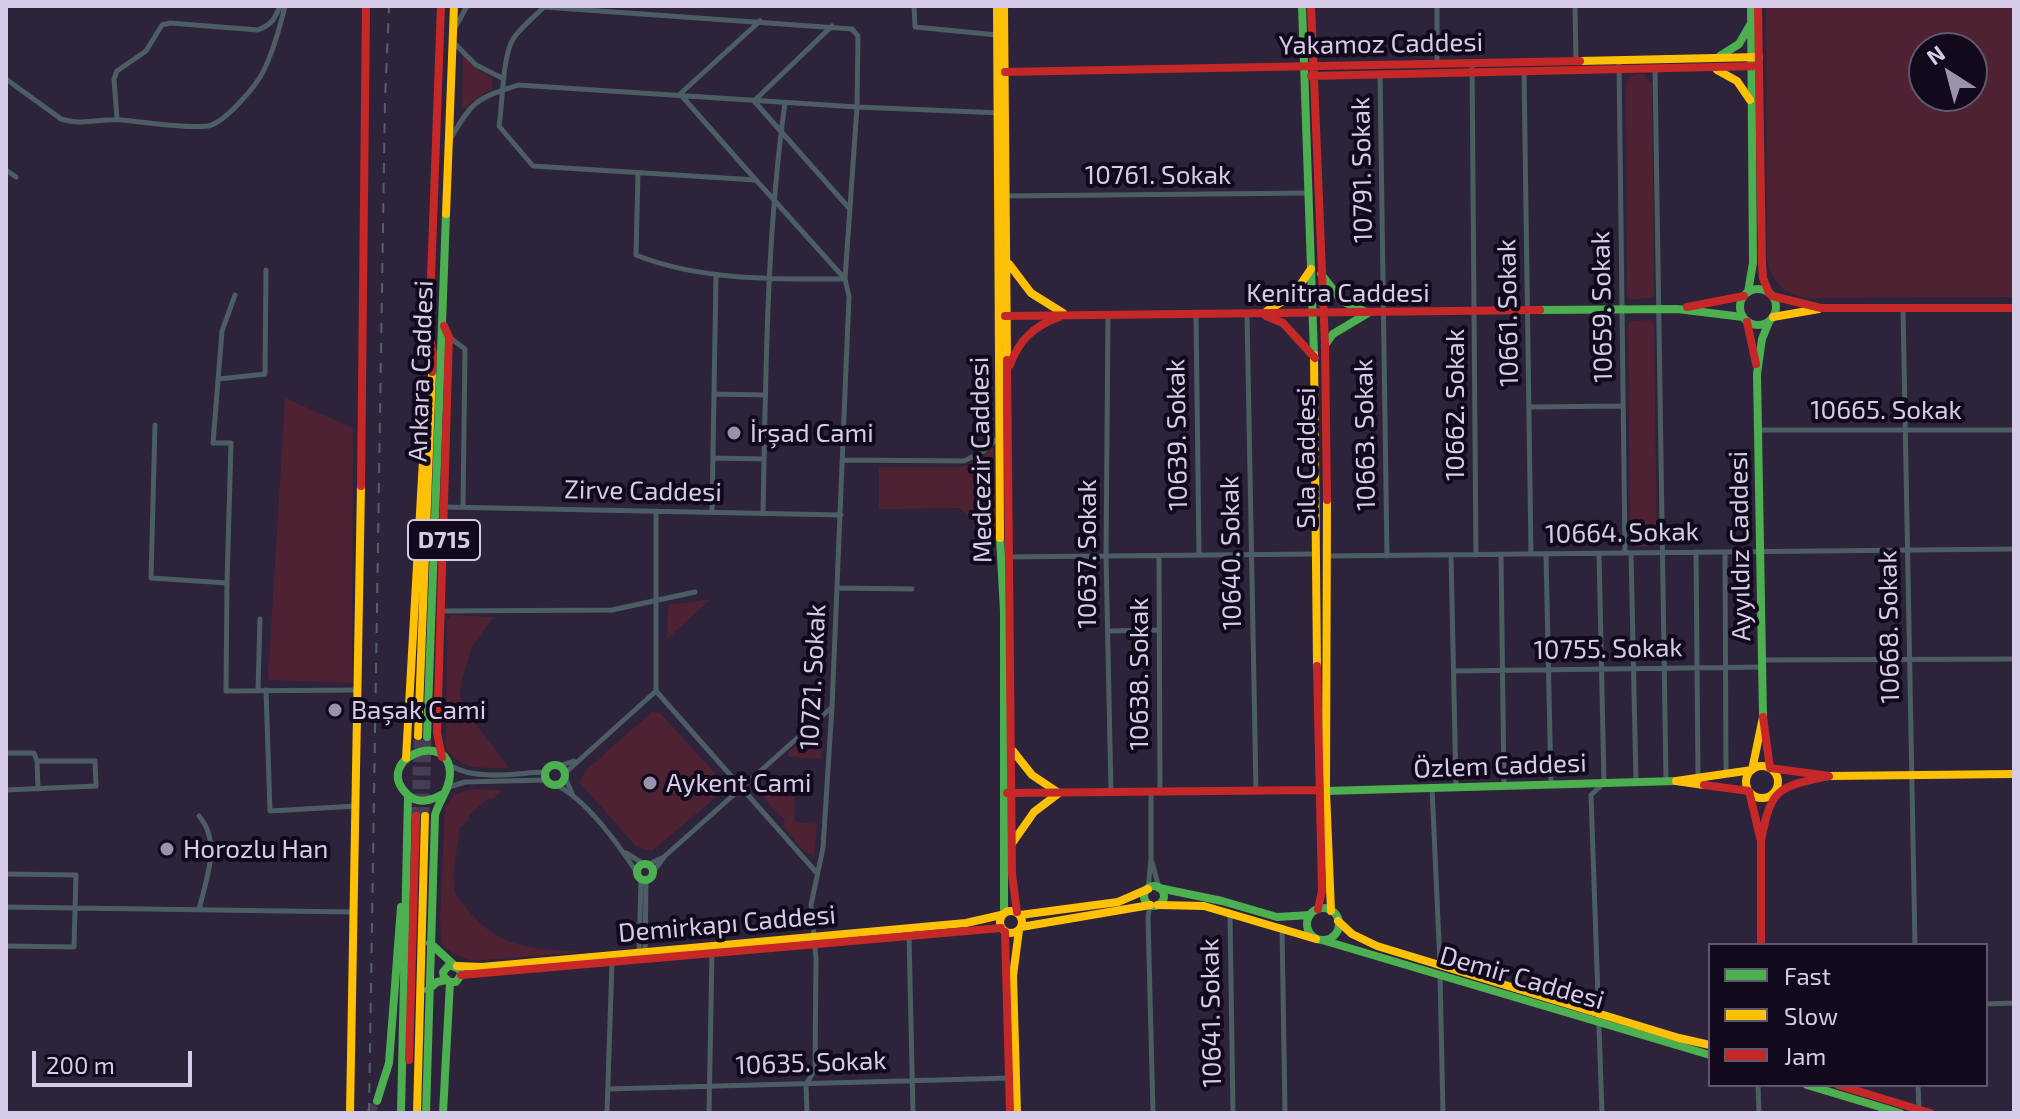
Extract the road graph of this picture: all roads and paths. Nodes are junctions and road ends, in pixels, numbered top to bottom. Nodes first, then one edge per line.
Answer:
1 (282, 6) edge
2 (366, 6) edge
3 (439, 6) edge
4 (467, 6) edge
5 (914, 6) edge
6 (997, 6) edge
7 (1004, 6) edge
8 (1302, 6) edge
9 (1311, 6) edge
10 (1437, 6) edge
11 (1575, 6) edge
12 (1751, 6) edge
13 (1758, 6) edge
14 (454, 7) edge
15 (760, 21) junction
16 (1751, 23) junction
17 (832, 26) junction
18 (997, 35) junction
19 (452, 38) junction
20 (1576, 61) junction
21 (1755, 62) junction
22 (1437, 63) junction
23 (1709, 63) junction
24 (1619, 64) junction
25 (1472, 67) junction
26 (1655, 68) junction
27 (1309, 71) junction
28 (1524, 71) junction
29 (1005, 72) junction
30 (1380, 74) junction
31 (6, 79) edge
32 (504, 79) junction
33 (504, 89) junction
34 (680, 94) junction
35 (754, 101) junction
36 (785, 103) junction
37 (1752, 103) junction
38 (857, 107) junction
39 (1001, 113) junction
40 (117, 119) junction
41 (781, 132) junction
42 (449, 142) junction
43 (6, 170) edge
44 (638, 173) junction
45 (16, 177) dead end
46 (756, 180) junction
47 (1310, 193) junction
48 (1005, 196) junction
49 (773, 201) junction
50 (850, 209) junction
51 (1007, 258) junction
52 (1316, 269) junction
53 (266, 270) dead end
54 (716, 275) junction
55 (768, 277) junction
56 (845, 279) junction
57 (1746, 294) junction
58 (235, 295) dead end
59 (1771, 295) junction
60 (2011, 307) edge
61 (1821, 308) junction
62 (1903, 308) junction
63 (1677, 309) junction
64 (1622, 310) junction
65 (1661, 310) junction
66 (1528, 311) junction
67 (1474, 312) junction
68 (1319, 313) junction
69 (1368, 313) junction
70 (1196, 314) junction
71 (1247, 314) junction
72 (1261, 314) junction
73 (1384, 314) junction
74 (1069, 315) junction
75 (1108, 315) junction
76 (1003, 316) junction
77 (1771, 319) junction
78 (1745, 320) junction
79 (443, 325) junction
80 (429, 332) junction
81 (449, 337) junction
82 (1325, 345) junction
83 (1315, 358) junction
84 (1008, 371) junction
85 (1757, 374) junction
86 (219, 379) junction
87 (714, 394) junction
88 (765, 395) junction
89 (1623, 406) junction
90 (1529, 407) junction
91 (155, 425) dead end
92 (1758, 430) junction
93 (1905, 430) junction
94 (2014, 430) edge
95 (1001, 436) junction
96 (713, 458) junction
97 (764, 459) junction
98 (844, 460) junction
99 (444, 507) junction
100 (463, 507) junction
101 (656, 511) junction
102 (712, 512) junction
103 (763, 513) junction
104 (841, 515) junction
105 (2014, 549) edge
106 (1907, 550) junction
107 (1696, 552) junction
108 (1725, 552) junction
109 (1760, 552) junction
110 (1599, 553) junction
111 (1628, 553) junction
112 (1663, 553) junction
113 (1314, 554) junction
114 (1501, 554) junction
115 (1531, 554) junction
116 (1546, 554) junction
117 (1199, 555) junction
118 (1251, 555) junction
119 (1451, 555) junction
120 (1476, 555) junction
121 (1106, 556) junction
122 (1159, 556) junction
123 (1327, 556) junction
124 (1387, 556) junction
125 (1006, 557) junction
126 (227, 583) junction
127 (837, 588) junction
128 (912, 589) dead end
129 (695, 592) dead end
130 (655, 602) junction
131 (442, 611) junction
132 (260, 619) dead end
133 (1159, 630) junction
134 (1108, 631) junction
135 (1909, 659) junction
136 (2014, 659) edge
137 (1762, 664) junction
138 (1697, 668) junction
139 (1725, 668) junction
140 (1601, 669) junction
141 (1634, 669) junction
142 (1665, 669) junction
143 (1549, 670) junction
144 (1454, 671) junction
145 (1503, 671) junction
146 (258, 690) junction
147 (266, 690) junction
148 (358, 690) junction
149 (656, 691) junction
150 (832, 707) junction
151 (1763, 717) junction
152 (1011, 749) junction
153 (6, 753) edge
154 (406, 758) junction
155 (445, 760) junction
156 (37, 761) junction
157 (1770, 768) junction
158 (1752, 770) junction
159 (563, 772) junction
160 (1726, 772) junction
161 (1911, 775) junction
162 (2011, 775) edge
163 (545, 776) junction
164 (1698, 776) junction
165 (1829, 776) junction
166 (1671, 781) junction
167 (1636, 782) junction
168 (1604, 783) junction
169 (556, 785) junction
170 (1551, 785) junction
171 (1504, 786) junction
172 (741, 787) junction
173 (1456, 787) junction
174 (1432, 788) junction
175 (38, 789) junction
176 (6, 790) edge
177 (445, 791) junction
178 (1256, 791) junction
179 (1323, 791) junction
180 (1749, 791) junction
181 (1111, 792) junction
182 (1155, 792) junction
183 (1008, 793) junction
184 (1059, 793) junction
185 (1774, 793) junction
186 (408, 796) junction
187 (574, 797) junction
188 (357, 806) junction
189 (199, 816) dead end
190 (1761, 841) junction
191 (1012, 844) junction
192 (625, 853) junction
193 (1151, 859) junction
194 (645, 872) junction
195 (816, 872) junction
196 (6, 874) edge
197 (407, 876) junction
198 (1159, 888) junction
199 (1148, 889) junction
200 (1154, 905) junction
201 (6, 907) edge
202 (75, 908) junction
203 (199, 910) junction
204 (1331, 911) junction
205 (353, 912) junction
206 (1229, 912) junction
207 (1314, 912) junction
208 (1002, 914) junction
209 (1018, 914) junction
210 (1338, 921) junction
211 (1282, 927) junction
212 (1020, 928) junction
213 (1003, 930) junction
214 (909, 934) junction
215 (814, 939) junction
216 (1319, 939) junction
217 (430, 941) junction
218 (1761, 943) edge
219 (1915, 943) edge
220 (6, 946) edge
221 (712, 952) junction
222 (642, 955) junction
223 (612, 961) junction
224 (1440, 964) junction
225 (457, 969) junction
226 (1440, 975) junction
227 (448, 981) junction
228 (428, 990) junction
229 (2014, 1003) edge
230 (1988, 1004) edge
231 (1600, 1017) junction
232 (1708, 1045) edge
233 (1708, 1054) edge
234 (427, 1061) junction
235 (1012, 1078) junction
236 (913, 1081) junction
237 (806, 1084) junction
238 (709, 1086) junction
239 (1758, 1087) edge
240 (1814, 1087) edge
241 (1845, 1087) edge
242 (1918, 1087) edge
243 (608, 1089) junction
244 (377, 1101) tunnel mouth
245 (1919, 1109) junction
246 (350, 1113) edge
247 (401, 1113) edge
248 (407, 1113) edge
249 (418, 1113) edge
250 (426, 1113) edge
251 (443, 1113) edge
252 (607, 1113) edge
253 (709, 1113) edge
254 (807, 1113) edge
255 (913, 1113) edge
256 (1010, 1113) edge
257 (1017, 1113) edge
258 (1153, 1113) edge
259 (1233, 1113) edge
260 (1285, 1113) edge
261 (1443, 1113) edge
262 (1602, 1113) edge
263 (1759, 1113) edge
264 (1900, 1113) edge
265 (1930, 1113) edge

1 - 40 street
1 - 40 street
2 - 148 main road
3 - 80 main road, Ankara Caddesi / D715
4 - 19 street
5 - 18 street
6 - 18 main road, Medcezir Caddesi
7 - 29 main road, Medcezir Caddesi
8 - 27 main road
9 - 27 main road, Sıla Caddesi
10 - 22 street
11 - 20 street
12 - 16 main road
13 - 21 main road
14 - 19 main road, Ankara Caddesi / D715
15 - 17 street
15 - 32 street
15 - 34 street
16 - 21 main road
16 - 23 main road
17 - 35 street
17 - 38 street, 10721. Sokak
18 - 39 main road, Medcezir Caddesi
19 - 32 street
19 - 42 main road, Ankara Caddesi / D715
20 - 24 main road, Yakamoz Caddesi
20 - 25 main road, Yakamoz Caddesi
21 - 23 main road, Yakamoz Caddesi
21 - 37 main road
21 - 59 main road
22 - 25 main road, Yakamoz Caddesi
22 - 27 main road, Yakamoz Caddesi
23 - 24 main road, Yakamoz Caddesi
23 - 26 main road, Yakamoz Caddesi
23 - 37 main road
24 - 26 main road, Yakamoz Caddesi
24 - 28 main road, Yakamoz Caddesi
24 - 64 street, 10659. Sokak
25 - 28 main road, Yakamoz Caddesi
25 - 30 main road, Yakamoz Caddesi
25 - 67 street, 10662. Sokak
26 - 65 street
27 - 29 main road, Yakamoz Caddesi
27 - 30 main road, Yakamoz Caddesi
27 - 47 main road
27 - 52 main road, Sıla Caddesi
28 - 66 street, 10661. Sokak
29 - 39 main road, Medcezir Caddesi
30 - 73 street, 10791. Sokak
31 - 40 street
32 - 33 street
33 - 34 street
33 - 42 street
33 - 44 street
34 - 35 street
34 - 46 street
35 - 36 street
35 - 41 street
36 - 38 street
36 - 41 street
37 - 57 main road
38 - 39 street
38 - 50 street, 10721. Sokak
39 - 48 main road, Medcezir Caddesi
39 - 76 main road, Medcezir Caddesi
41 - 49 street
41 - 50 street
42 - 79 main road, Ankara Caddesi / D715
43 - 45 street
44 - 46 street
44 - 54 street
46 - 49 street
47 - 48 street, 10761. Sokak
47 - 52 main road
48 - 51 main road, Medcezir Caddesi
49 - 55 street
49 - 56 street
50 - 56 street, 10721. Sokak
51 - 74 main road
51 - 76 main road, Medcezir Caddesi
52 - 68 main road, Sıla Caddesi
52 - 69 main road
52 - 72 main road
53 - 86 street
54 - 55 street
54 - 87 street
55 - 56 street
55 - 88 street
56 - 98 street, 10721. Sokak
57 - 59 main road
57 - 63 main road
57 - 78 main road
58 - 86 street
59 - 61 main road
59 - 77 main road
60 - 62 main road
61 - 62 main road
61 - 77 main road
62 - 93 street, 10668. Sokak
63 - 65 main road, Kenitra Caddesi
63 - 78 main road
64 - 65 main road, Kenitra Caddesi
64 - 66 main road, Kenitra Caddesi
64 - 89 street, 10659. Sokak
65 - 112 street
66 - 67 main road, Kenitra Caddesi
66 - 90 street, 10661. Sokak
67 - 73 main road, Kenitra Caddesi
67 - 120 street, 10662. Sokak
68 - 69 main road, Kenitra Caddesi
68 - 72 main road, Kenitra Caddesi
68 - 82 main road, Sıla Caddesi
68 - 83 main road
69 - 73 main road, Kenitra Caddesi
69 - 82 main road
70 - 71 main road, Kenitra Caddesi
70 - 75 main road, Kenitra Caddesi
70 - 117 street, 10639. Sokak
71 - 72 main road, Kenitra Caddesi
71 - 118 street, 10640. Sokak
72 - 83 main road
73 - 124 street, 10663. Sokak
74 - 75 main road, Kenitra Caddesi
74 - 76 main road, Kenitra Caddesi
74 - 84 main road
75 - 121 street, 10637. Sokak
76 - 84 main road, Medcezir Caddesi
76 - 95 main road, Medcezir Caddesi
77 - 78 main road
77 - 85 main road, Ayyıldız Caddesi
78 - 85 main road, Ayyıldız Caddesi
79 - 80 main road, Ankara Caddesi / D715
79 - 81 main road, D715
80 - 154 main road
81 - 99 main road, D715
81 - 100 street
82 - 123 main road, Sıla Caddesi
83 - 113 main road
84 - 125 main road, Medcezir Caddesi
85 - 92 main road, Ayyıldız Caddesi
86 - 126 street
87 - 88 street
87 - 96 street
88 - 97 street
89 - 90 street
89 - 111 street, 10659. Sokak
90 - 115 street, 10661. Sokak
91 - 126 street
92 - 93 street, 10665. Sokak
92 - 109 main road, Ayyıldız Caddesi
93 - 94 street, 10665. Sokak
93 - 106 street, 10668. Sokak
95 - 98 street
95 - 125 main road, Medcezir Caddesi
96 - 97 street
96 - 102 street
97 - 103 street
98 - 104 street, 10721. Sokak
99 - 100 street, Zirve Caddesi
99 - 131 main road, D715
100 - 101 street, Zirve Caddesi
101 - 102 street, Zirve Caddesi
101 - 130 street
102 - 103 street, Zirve Caddesi
103 - 104 street, Zirve Caddesi
104 - 127 street, 10721. Sokak
105 - 106 street, 10664. Sokak
106 - 109 street, 10664. Sokak
106 - 135 street, 10668. Sokak
107 - 108 street, 10664. Sokak
107 - 112 street, 10664. Sokak
107 - 138 street
108 - 109 street, 10664. Sokak
108 - 139 street
109 - 137 main road, Ayyıldız Caddesi
110 - 111 street, 10664. Sokak
110 - 116 street, 10664. Sokak
110 - 140 street
111 - 112 street, 10664. Sokak
111 - 141 street, 10659. Sokak
112 - 142 street
113 - 118 street
113 - 179 main road
114 - 115 street, 10664. Sokak
114 - 120 street, 10664. Sokak
114 - 145 street
115 - 116 street, 10664. Sokak
116 - 143 street
117 - 118 street
117 - 122 street
118 - 178 street, 10640. Sokak
119 - 120 street, 10664. Sokak
119 - 124 street, 10664. Sokak
119 - 144 street
121 - 122 street
121 - 125 street
121 - 134 street, 10637. Sokak
122 - 133 street, 10638. Sokak
123 - 124 street, 10664. Sokak
123 - 179 main road, Sıla Caddesi
125 - 152 main road, Medcezir Caddesi
125 - 183 main road, Medcezir Caddesi
126 - 146 street
127 - 128 street
127 - 150 street, 10721. Sokak
129 - 130 street
130 - 131 street
130 - 149 street
131 - 155 main road, D715
132 - 146 street
133 - 134 street
133 - 182 street, 10638. Sokak
134 - 181 street, 10637. Sokak
135 - 136 street, 10755. Sokak
135 - 137 street, 10755. Sokak
135 - 161 street, 10668. Sokak
137 - 139 street, 10755. Sokak
137 - 151 main road, Ayyıldız Caddesi
138 - 139 street, 10755. Sokak
138 - 142 street, 10755. Sokak
138 - 164 street
139 - 160 street
140 - 141 street, 10755. Sokak
140 - 143 street, 10755. Sokak
140 - 168 street
141 - 142 street, 10755. Sokak
141 - 167 street, 10659. Sokak
142 - 166 street
143 - 145 street, 10755. Sokak
143 - 170 street
144 - 145 street, 10755. Sokak
144 - 173 street
145 - 171 street
146 - 147 street
147 - 148 street
147 - 188 street
148 - 188 main road
149 - 159 street
149 - 172 street
150 - 172 street
150 - 195 street, 10721. Sokak
151 - 157 main road, Ayyıldız Caddesi
151 - 158 main road, Ayyıldız Caddesi
152 - 183 main road, Medcezir Caddesi
152 - 184 main road
153 - 156 street
154 - 155 main road
154 - 186 main road
155 - 163 street
155 - 177 main road
156 - 175 street
156 - 175 street
157 - 158 main road
157 - 165 main road
157 - 185 main road
158 - 160 main road, Özlem Caddesi
158 - 180 main road
159 - 163 main road
159 - 169 main road
159 - 187 street
160 - 164 main road, Özlem Caddesi
161 - 162 main road
161 - 165 main road
161 - 219 street, 10668. Sokak
163 - 169 main road
163 - 177 street
164 - 166 main road, Özlem Caddesi
165 - 185 main road
166 - 167 main road, Özlem Caddesi
166 - 180 main road, Özlem Caddesi
167 - 168 main road, Özlem Caddesi
168 - 170 main road, Özlem Caddesi
168 - 231 street
169 - 187 street
170 - 171 main road, Özlem Caddesi
171 - 173 main road, Özlem Caddesi
172 - 194 street
172 - 195 street
173 - 174 main road, Özlem Caddesi
174 - 179 main road, Özlem Caddesi
174 - 224 street
175 - 176 street
177 - 186 main road
177 - 217 main road
178 - 179 main road, Özlem Caddesi
178 - 182 main road, Özlem Caddesi
179 - 204 main road, Sıla Caddesi
179 - 207 main road
180 - 185 main road
180 - 190 main road
181 - 182 main road, Özlem Caddesi
181 - 184 main road, Özlem Caddesi
182 - 193 street, 10638. Sokak
183 - 184 main road, Özlem Caddesi
183 - 191 main road, Medcezir Caddesi
183 - 208 main road, Medcezir Caddesi
184 - 191 main road
185 - 190 main road
186 - 197 main road
187 - 192 street
188 - 205 main road
189 - 203 street
190 - 218 main road
191 - 209 main road, Medcezir Caddesi
192 - 194 street
192 - 194 street
193 - 198 street, 10638. Sokak
193 - 199 street, 10638. Sokak
194 - 222 street
195 - 215 street, 10721. Sokak
196 - 202 street
197 - 244 main road
197 - 247 main road
198 - 199 main road
198 - 200 main road
198 - 207 main road
199 - 200 main road
199 - 209 main road
200 - 206 main road, Demir Caddesi
200 - 212 main road
200 - 258 street
201 - 202 street
202 - 203 street
202 - 220 street
203 - 205 street
204 - 207 main road
204 - 210 main road
205 - 246 main road
206 - 211 main road, Demir Caddesi
206 - 259 street, 10641. Sokak
207 - 216 main road
208 - 209 main road
208 - 213 main road
208 - 215 main road, Demirkapı Caddesi
209 - 212 main road
210 - 216 main road
210 - 224 main road, Demir Caddesi
211 - 216 main road, Demir Caddesi
211 - 260 street
212 - 213 main road
212 - 235 main road
213 - 214 main road, Demirkapı Caddesi
213 - 235 main road
214 - 215 main road, Demirkapı Caddesi
214 - 236 street
215 - 221 main road, Demirkapı Caddesi
215 - 222 main road, Demirkapı Caddesi
215 - 237 street, 10721. Sokak
216 - 226 main road, Demir Caddesi
217 - 225 main road
217 - 228 main road
221 - 222 main road, Demirkapı Caddesi
221 - 238 street
222 - 223 main road, Demirkapı Caddesi
222 - 225 main road, Demirkapı Caddesi
223 - 225 main road, Demirkapı Caddesi
223 - 243 street
224 - 231 main road, Demir Caddesi
225 - 227 main road
225 - 227 main road
226 - 231 main road, Demir Caddesi
226 - 261 street
227 - 228 main road
227 - 251 main road
228 - 234 main road
229 - 230 street
231 - 232 main road, Demir Caddesi
231 - 233 main road, Demir Caddesi
231 - 262 street
234 - 249 main road
234 - 250 main road
235 - 236 street, 10635. Sokak
235 - 256 main road
235 - 257 main road
236 - 237 street, 10635. Sokak
236 - 255 street
237 - 238 street, 10635. Sokak
237 - 254 street, 10721. Sokak
238 - 243 street, 10635. Sokak
238 - 253 street
239 - 263 street
240 - 264 main road
241 - 245 main road
242 - 245 street
243 - 252 street
245 - 265 main road
248 - 249 main road

